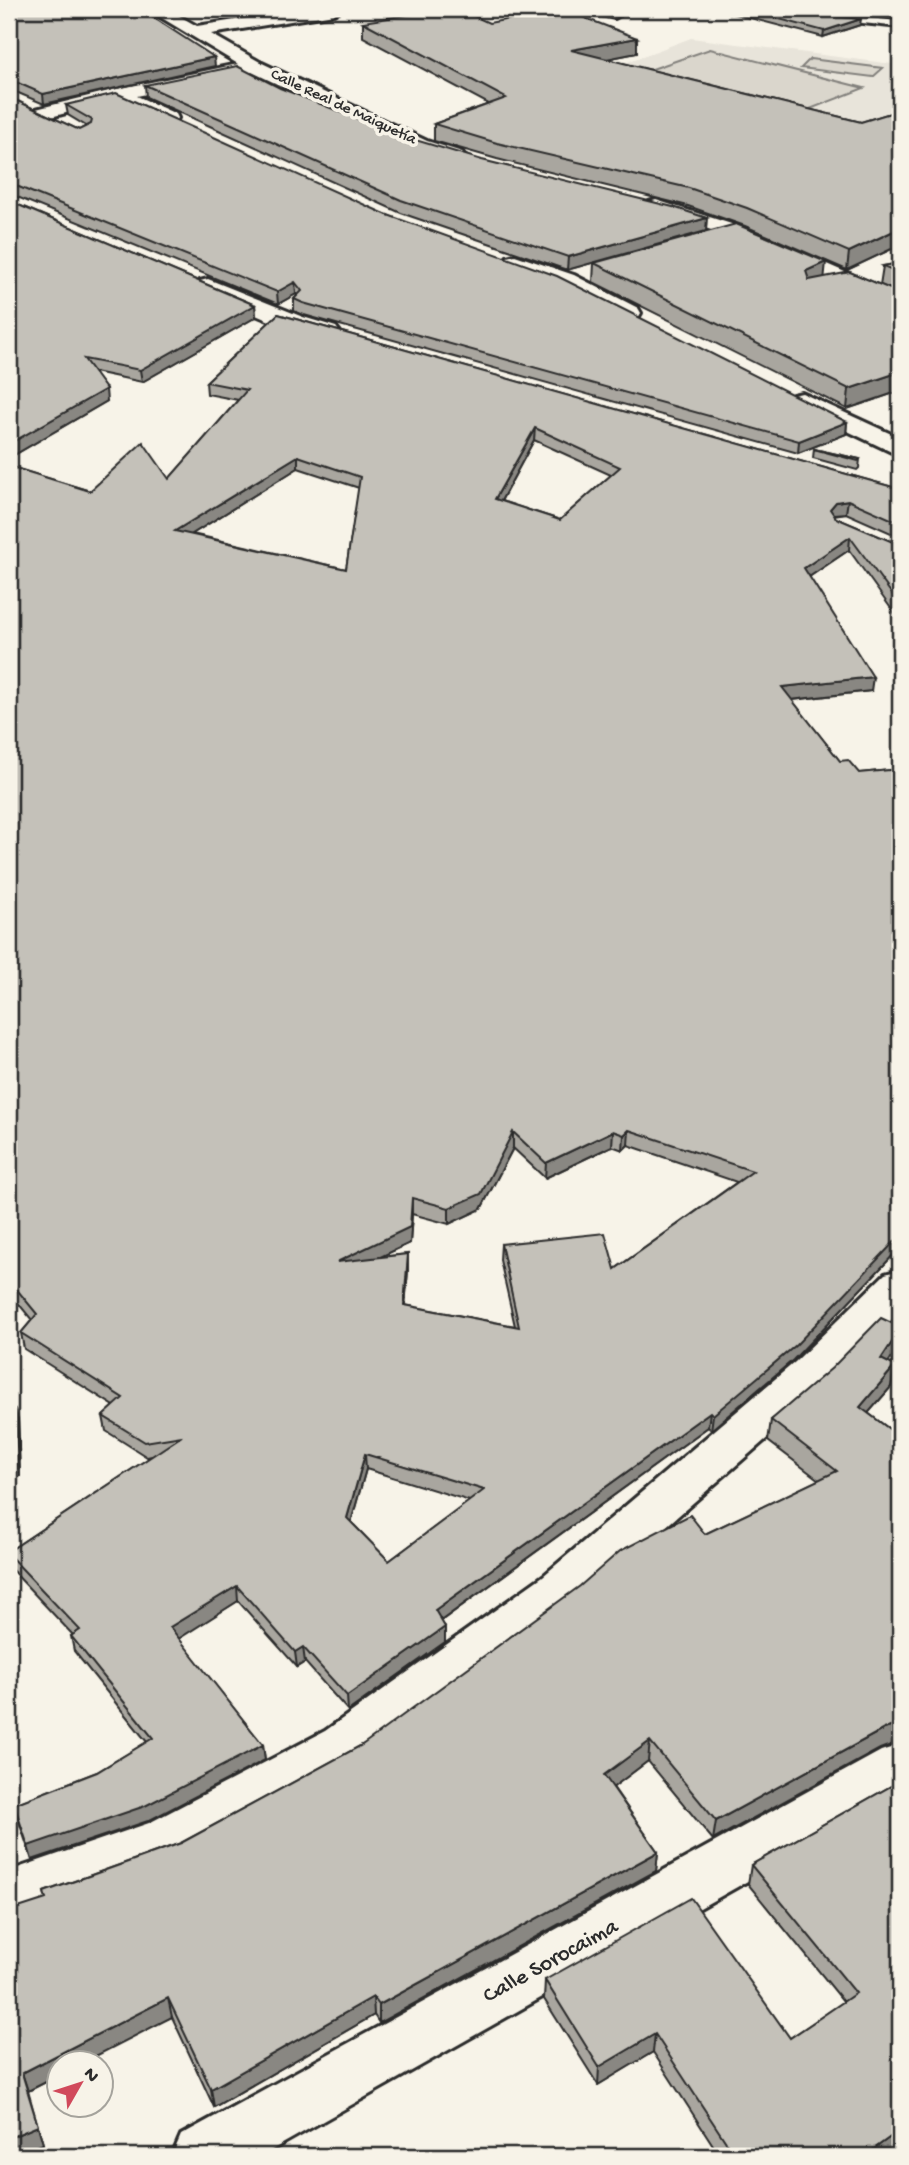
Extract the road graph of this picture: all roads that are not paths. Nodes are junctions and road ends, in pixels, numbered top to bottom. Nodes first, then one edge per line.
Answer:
1 (155, 9) edge
2 (334, 9) edge
3 (821, 16) edge
4 (898, 24) dead end
5 (194, 32) junction
6 (254, 66) junction
7 (119, 94) junction
8 (20, 103) edge
9 (43, 113) junction
10 (184, 124) edge
11 (71, 127) edge
12 (478, 163) edge
13 (632, 201) edge
14 (737, 232) junction
15 (698, 243) edge
16 (492, 254) edge
17 (831, 271) junction
18 (886, 272) dead end
19 (592, 273) dead end
20 (183, 275) edge
21 (566, 280) junction
22 (900, 304) edge
23 (650, 323) edge
24 (347, 337) edge
25 (782, 390) edge
26 (900, 422) edge
27 (867, 433) junction
28 (900, 448) edge
29 (900, 1285) edge
30 (900, 1768) edge
31 (9, 1897) edge
32 (202, 2156) edge

1 - 5 street
2 - 5 street
3 - 4 lane
5 - 6 street
6 - 7 street, Calle Real de Maiquetía
6 - 12 street, Calle Real de Maiquetía
7 - 9 street, Calle Real de Maiquetía
7 - 10 street
8 - 9 street
9 - 11 street
13 - 14 street
14 - 15 street
14 - 17 street
16 - 21 street
17 - 18 street
17 - 22 street
19 - 21 street
20 - 24 street
21 - 23 street
25 - 27 street
26 - 27 street
27 - 28 street
29 - 31 street
30 - 32 street, Calle Sorocaima

